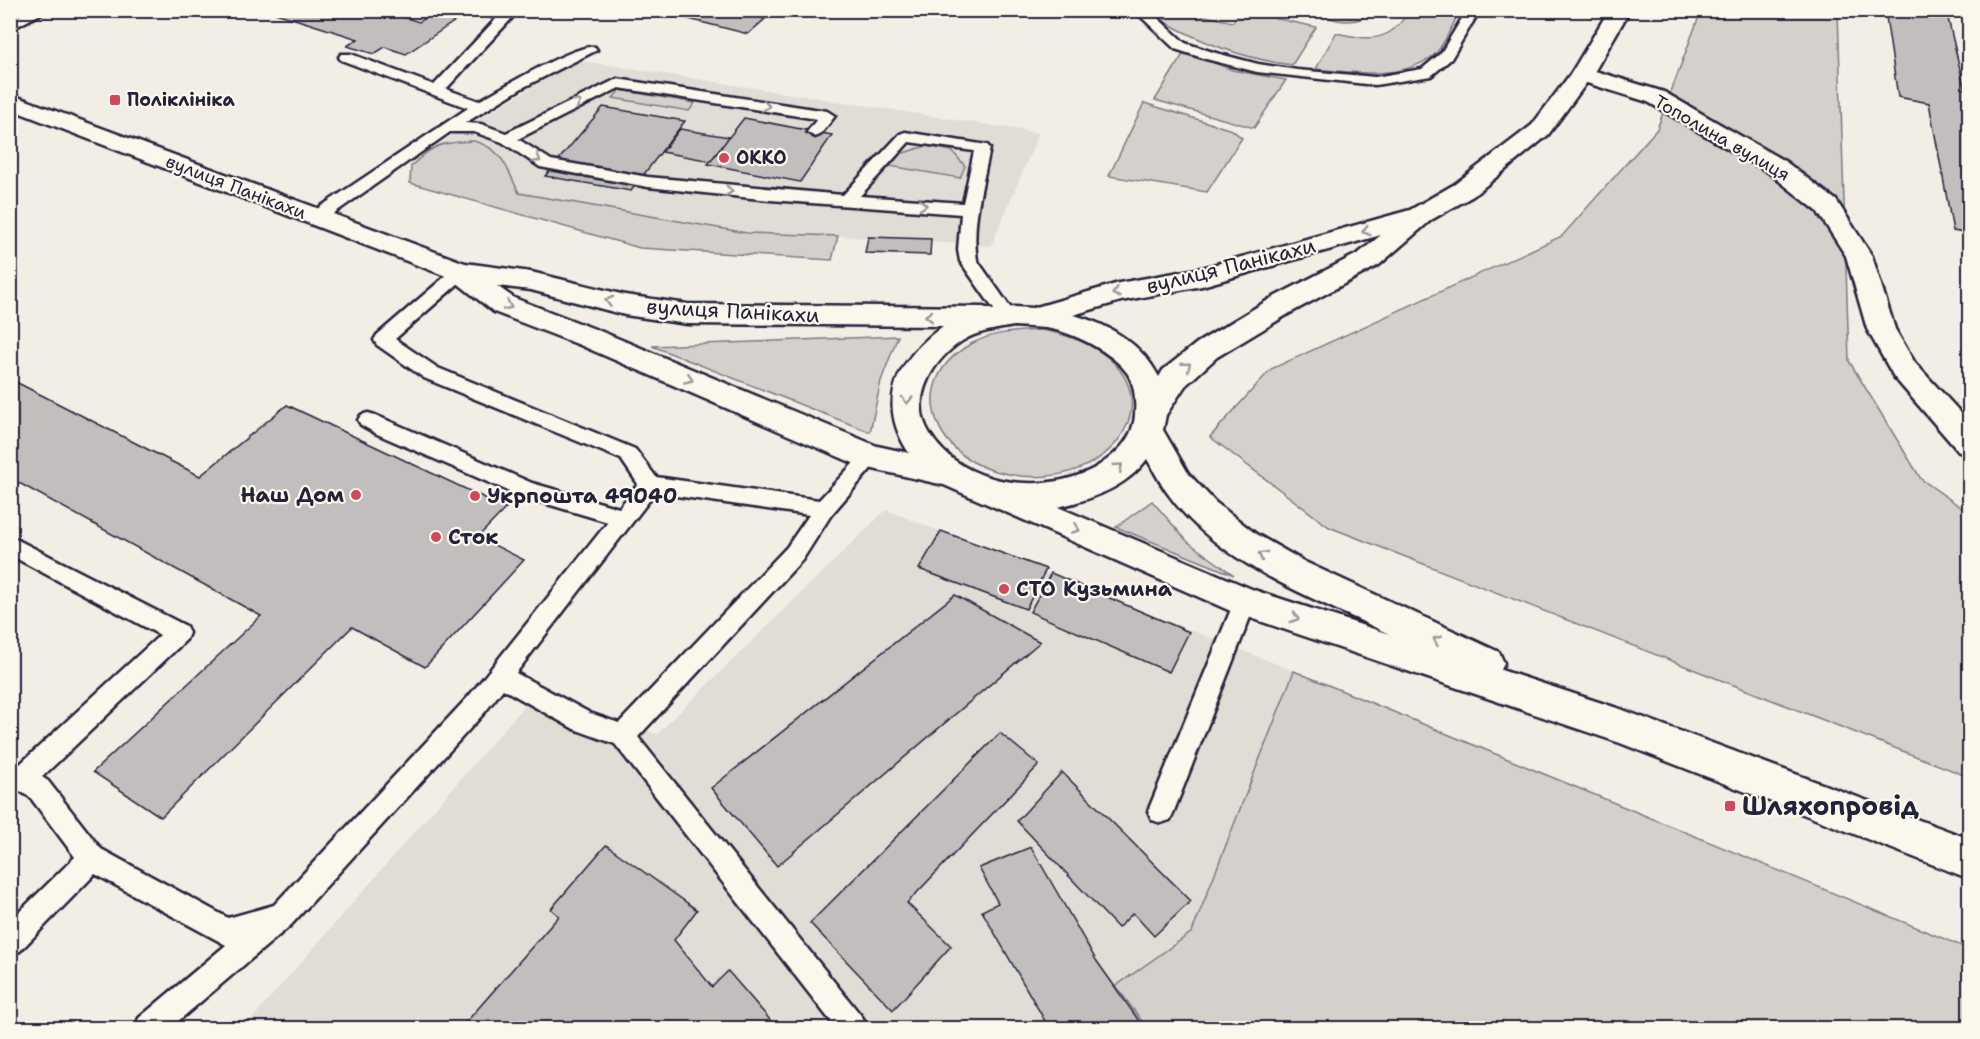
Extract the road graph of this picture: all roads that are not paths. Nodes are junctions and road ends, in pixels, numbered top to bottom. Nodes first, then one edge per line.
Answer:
1 (42, 10) edge
2 (483, 10) edge
3 (1140, 10) edge
4 (1474, 10) edge
5 (1620, 10) edge
6 (10, 26) edge
7 (590, 50) dead end
8 (346, 57) dead end
9 (1582, 75) junction
10 (436, 91) junction
11 (14, 106) edge
12 (478, 106) junction
13 (445, 128) junction
14 (815, 132) dead end
15 (507, 139) junction
16 (781, 179) dead end
17 (770, 195) junction
18 (848, 200) junction
19 (970, 208) junction
20 (1422, 214) junction
21 (317, 217) junction
22 (461, 273) junction
23 (1008, 316) junction
24 (1038, 316) junction
25 (368, 420) dead end
26 (1150, 422) junction
27 (1970, 444) edge
28 (871, 458) junction
29 (969, 482) junction
30 (650, 484) junction
31 (824, 509) junction
32 (625, 518) junction
33 (10, 545) edge
34 (1245, 602) junction
35 (500, 676) junction
36 (1623, 727) junction
37 (622, 736) junction
38 (16, 775) edge
39 (1161, 811) dead end
40 (92, 858) junction
41 (1970, 859) edge
42 (282, 916) junction
43 (10, 940) edge
44 (149, 1029) edge
45 (853, 1029) edge

1 - 6 lane
2 - 10 lane
3 - 4 lane
5 - 9 main road, вулиця Панікахи
7 - 12 lane
8 - 10 lane
9 - 20 main road, вулиця Панікахи
9 - 27 main road, Тополина вулиця
10 - 12 lane
11 - 21 main road, вулиця Панікахи
12 - 13 lane
13 - 15 lane
13 - 21 lane
15 -> 14 lane
15 -> 17 lane
16 - 17 lane
17 - 18 lane
18 -> 19 lane
18 - 19 lane
19 - 23 lane
20 -> 24 main road, вулиця Панікахи
26 -> 20 main road, вулиця Панікахи
21 - 22 main road, вулиця Панікахи
23 -> 22 main road, вулиця Панікахи
22 -> 28 main road, вулиця Панікахи
22 - 30 lane
23 - 24 main road
23 -> 29 main road
24 - 26 main road
25 - 32 lane
29 -> 26 main road
36 -> 26 main road
28 - 29 main road, вулиця Панікахи
28 - 31 lane
29 -> 34 main road
30 - 31 lane
30 - 32 lane
31 - 37 lane
32 - 35 lane
33 - 38 lane
34 -> 36 main road
34 - 39 lane
35 - 37 lane
35 - 42 lane
36 - 41 main road
37 - 45 lane
38 - 40 lane
40 - 42 lane
40 - 43 lane
42 - 44 lane

